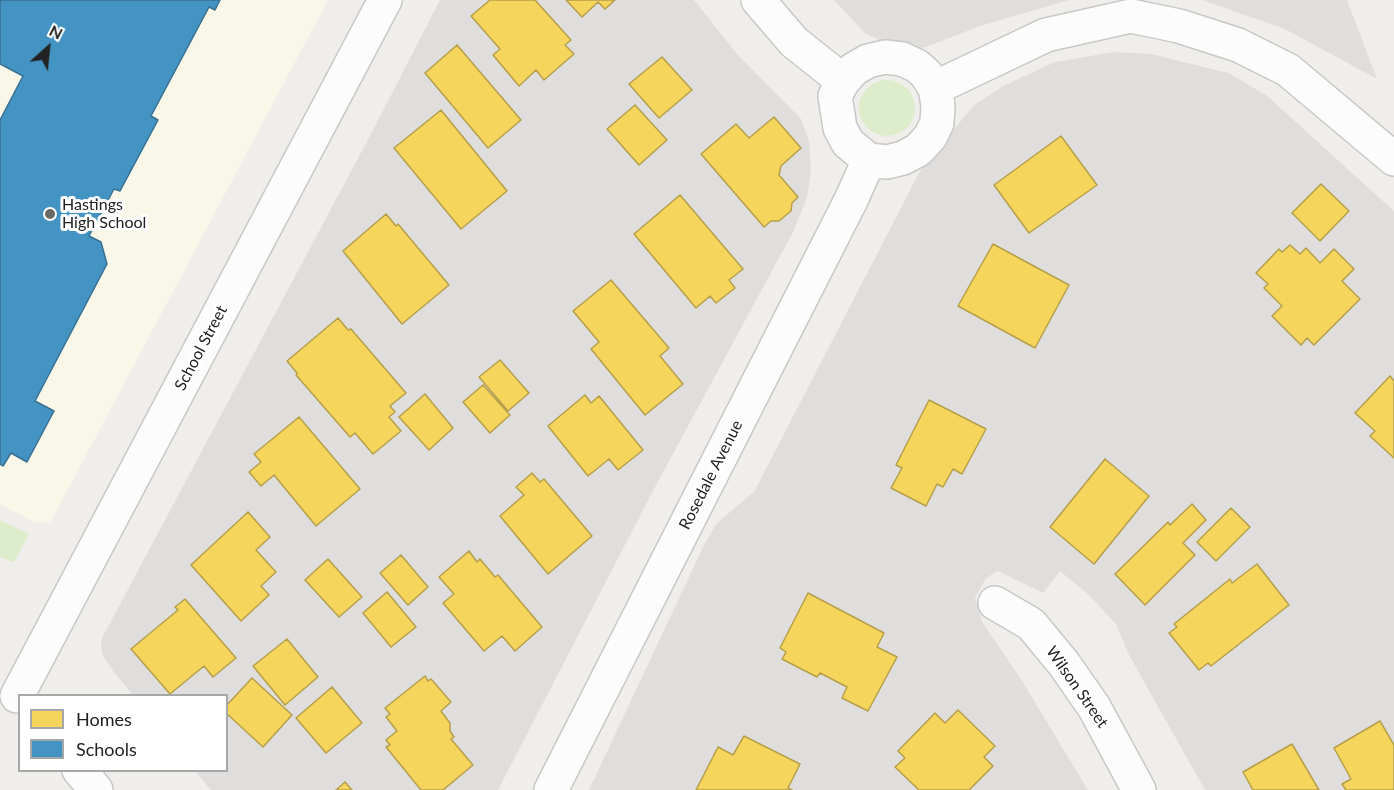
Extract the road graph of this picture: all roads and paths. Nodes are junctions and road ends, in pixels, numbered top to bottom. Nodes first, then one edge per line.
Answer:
1 (385, 0) edge
2 (758, 0) edge
3 (843, 81) junction
4 (935, 88) junction
5 (1394, 159) edge
6 (869, 160) junction
7 (995, 603) dead end
8 (12, 690) edge
9 (80, 772) edge
10 (96, 790) edge
11 (552, 790) edge
12 (1139, 790) edge

1 - 8 street, School Street
2 - 3 street
3 - 4 street
3 - 6 street
4 - 5 street
4 - 6 street
6 - 11 street, Rosedale Avenue
7 - 12 street, Wilson Street
9 - 10 street

